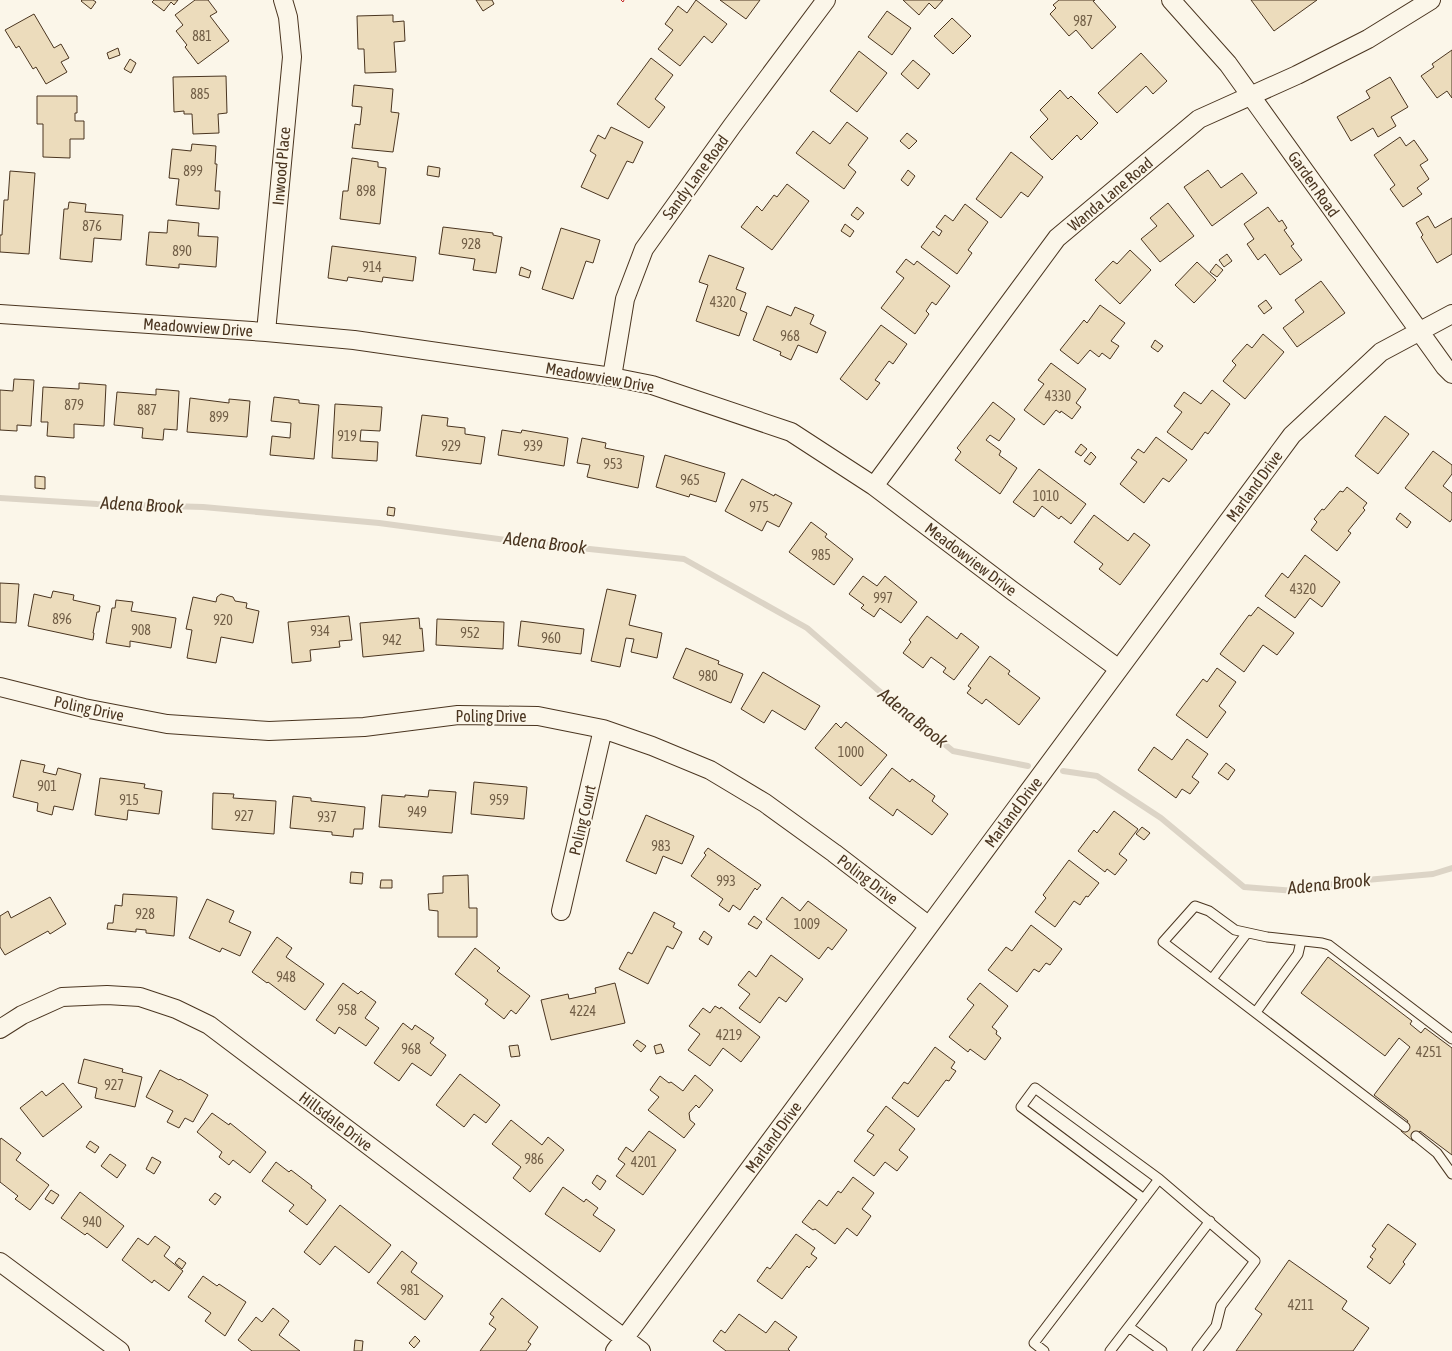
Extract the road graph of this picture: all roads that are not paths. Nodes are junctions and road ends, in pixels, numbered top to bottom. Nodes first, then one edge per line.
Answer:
1 (283, 0) edge
2 (826, 0) edge
3 (1171, 0) edge
4 (1431, 0) edge
5 (1250, 95) junction
6 (0, 314) edge
7 (1452, 314) edge
8 (1420, 331) junction
9 (266, 332) junction
10 (1452, 374) edge
11 (612, 377) junction
12 (874, 486) junction
13 (1118, 669) junction
14 (0, 687) edge
15 (603, 729) junction
16 (562, 911) dead end
17 (929, 926) junction
18 (1247, 933) junction
19 (1300, 941) junction
20 (1212, 979) junction
21 (1256, 1012) junction
22 (0, 1029) edge
23 (1452, 1039) edge
24 (1404, 1127) dead end
25 (1416, 1136) dead end
26 (1452, 1174) edge
27 (1160, 1179) junction
28 (1144, 1199) junction
29 (1210, 1221) junction
30 (0, 1262) edge
31 (1128, 1327) junction
32 (619, 1345) edge
33 (120, 1351) edge
34 (641, 1351) edge
35 (1044, 1351) edge
36 (1110, 1351) edge
37 (1162, 1351) edge
38 (1197, 1351) edge

1 - 9 street, Inwood Place
2 - 11 street, Sandy Lane Road
3 - 5 street, Garden Road
4 - 5 street, Wanda Lane Road
5 - 8 street, Garden Road
5 - 12 street, Wanda Lane Road
6 - 9 street, Meadowview Drive
7 - 8 street, Marland Drive
8 - 10 street, Garden Road
8 - 13 street, Marland Drive
9 - 11 street, Meadowview Drive
11 - 12 street, Meadowview Drive
12 - 13 street, Meadowview Drive
13 - 17 street, Marland Drive
14 - 15 street, Poling Drive
15 - 16 street, Poling Court
15 - 17 street, Poling Drive
17 - 32 street, Marland Drive
18 - 19 lane
18 - 20 lane
18 - 20 lane
19 - 21 lane
19 - 23 lane
20 - 21 lane
21 - 24 lane
22 - 32 street, Hillsdale Drive
25 - 26 lane
27 - 28 lane
27 - 28 lane
27 - 29 lane
28 - 35 lane
29 - 31 lane
29 - 38 lane
30 - 33 street
31 - 36 lane
31 - 37 lane
32 - 34 street, Hillsdale Drive

